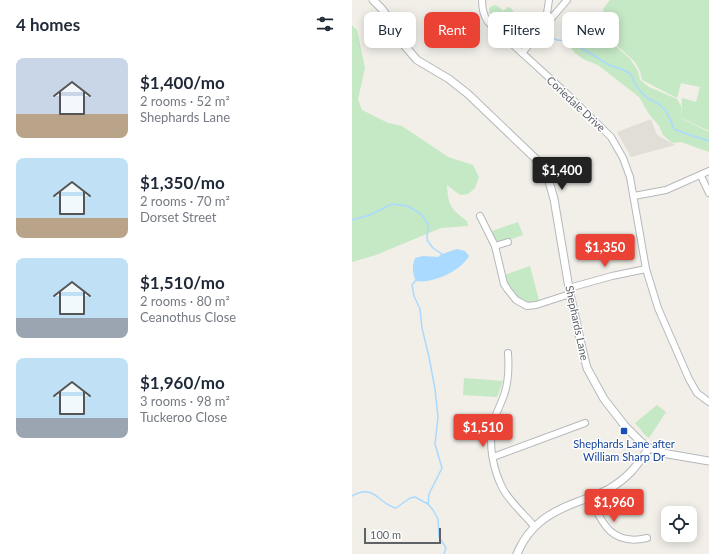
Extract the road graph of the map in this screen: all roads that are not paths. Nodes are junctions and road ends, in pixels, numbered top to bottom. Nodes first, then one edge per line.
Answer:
1 (373, 0) edge
2 (482, 0) edge
3 (549, 0) edge
4 (567, 0) edge
5 (547, 12) edge
6 (554, 15) edge
7 (526, 48) edge
8 (522, 53) junction
9 (709, 172) edge
10 (701, 176) junction
11 (709, 193) edge
12 (634, 196) junction
13 (480, 216) dead end
14 (508, 242) dead end
15 (495, 246) junction
16 (646, 269) junction
17 (569, 291) junction
18 (508, 353) dead end
19 (709, 402) edge
20 (585, 423) dead end
21 (649, 448) junction
22 (493, 457) junction
23 (709, 461) edge
24 (590, 497) junction
25 (534, 526) junction
26 (647, 538) dead end
27 (517, 554) edge

1 - 17 street, Shephards Lane
2 - 8 street, Coriedale Drive
3 - 5 street
4 - 6 street
7 - 8 street
8 - 12 street, Coriedale Drive
9 - 10 street
10 - 11 street
10 - 12 street
12 - 16 street, Coriedale Drive
13 - 15 street
14 - 15 street
15 - 17 street
16 - 17 street
16 - 19 street, Coriedale Drive
17 - 21 street, Shephards Lane
18 - 22 street
20 - 22 street
21 - 23 street, Shephards Lane
21 - 24 street
22 - 25 street
24 - 25 street
24 - 26 street
25 - 27 street

